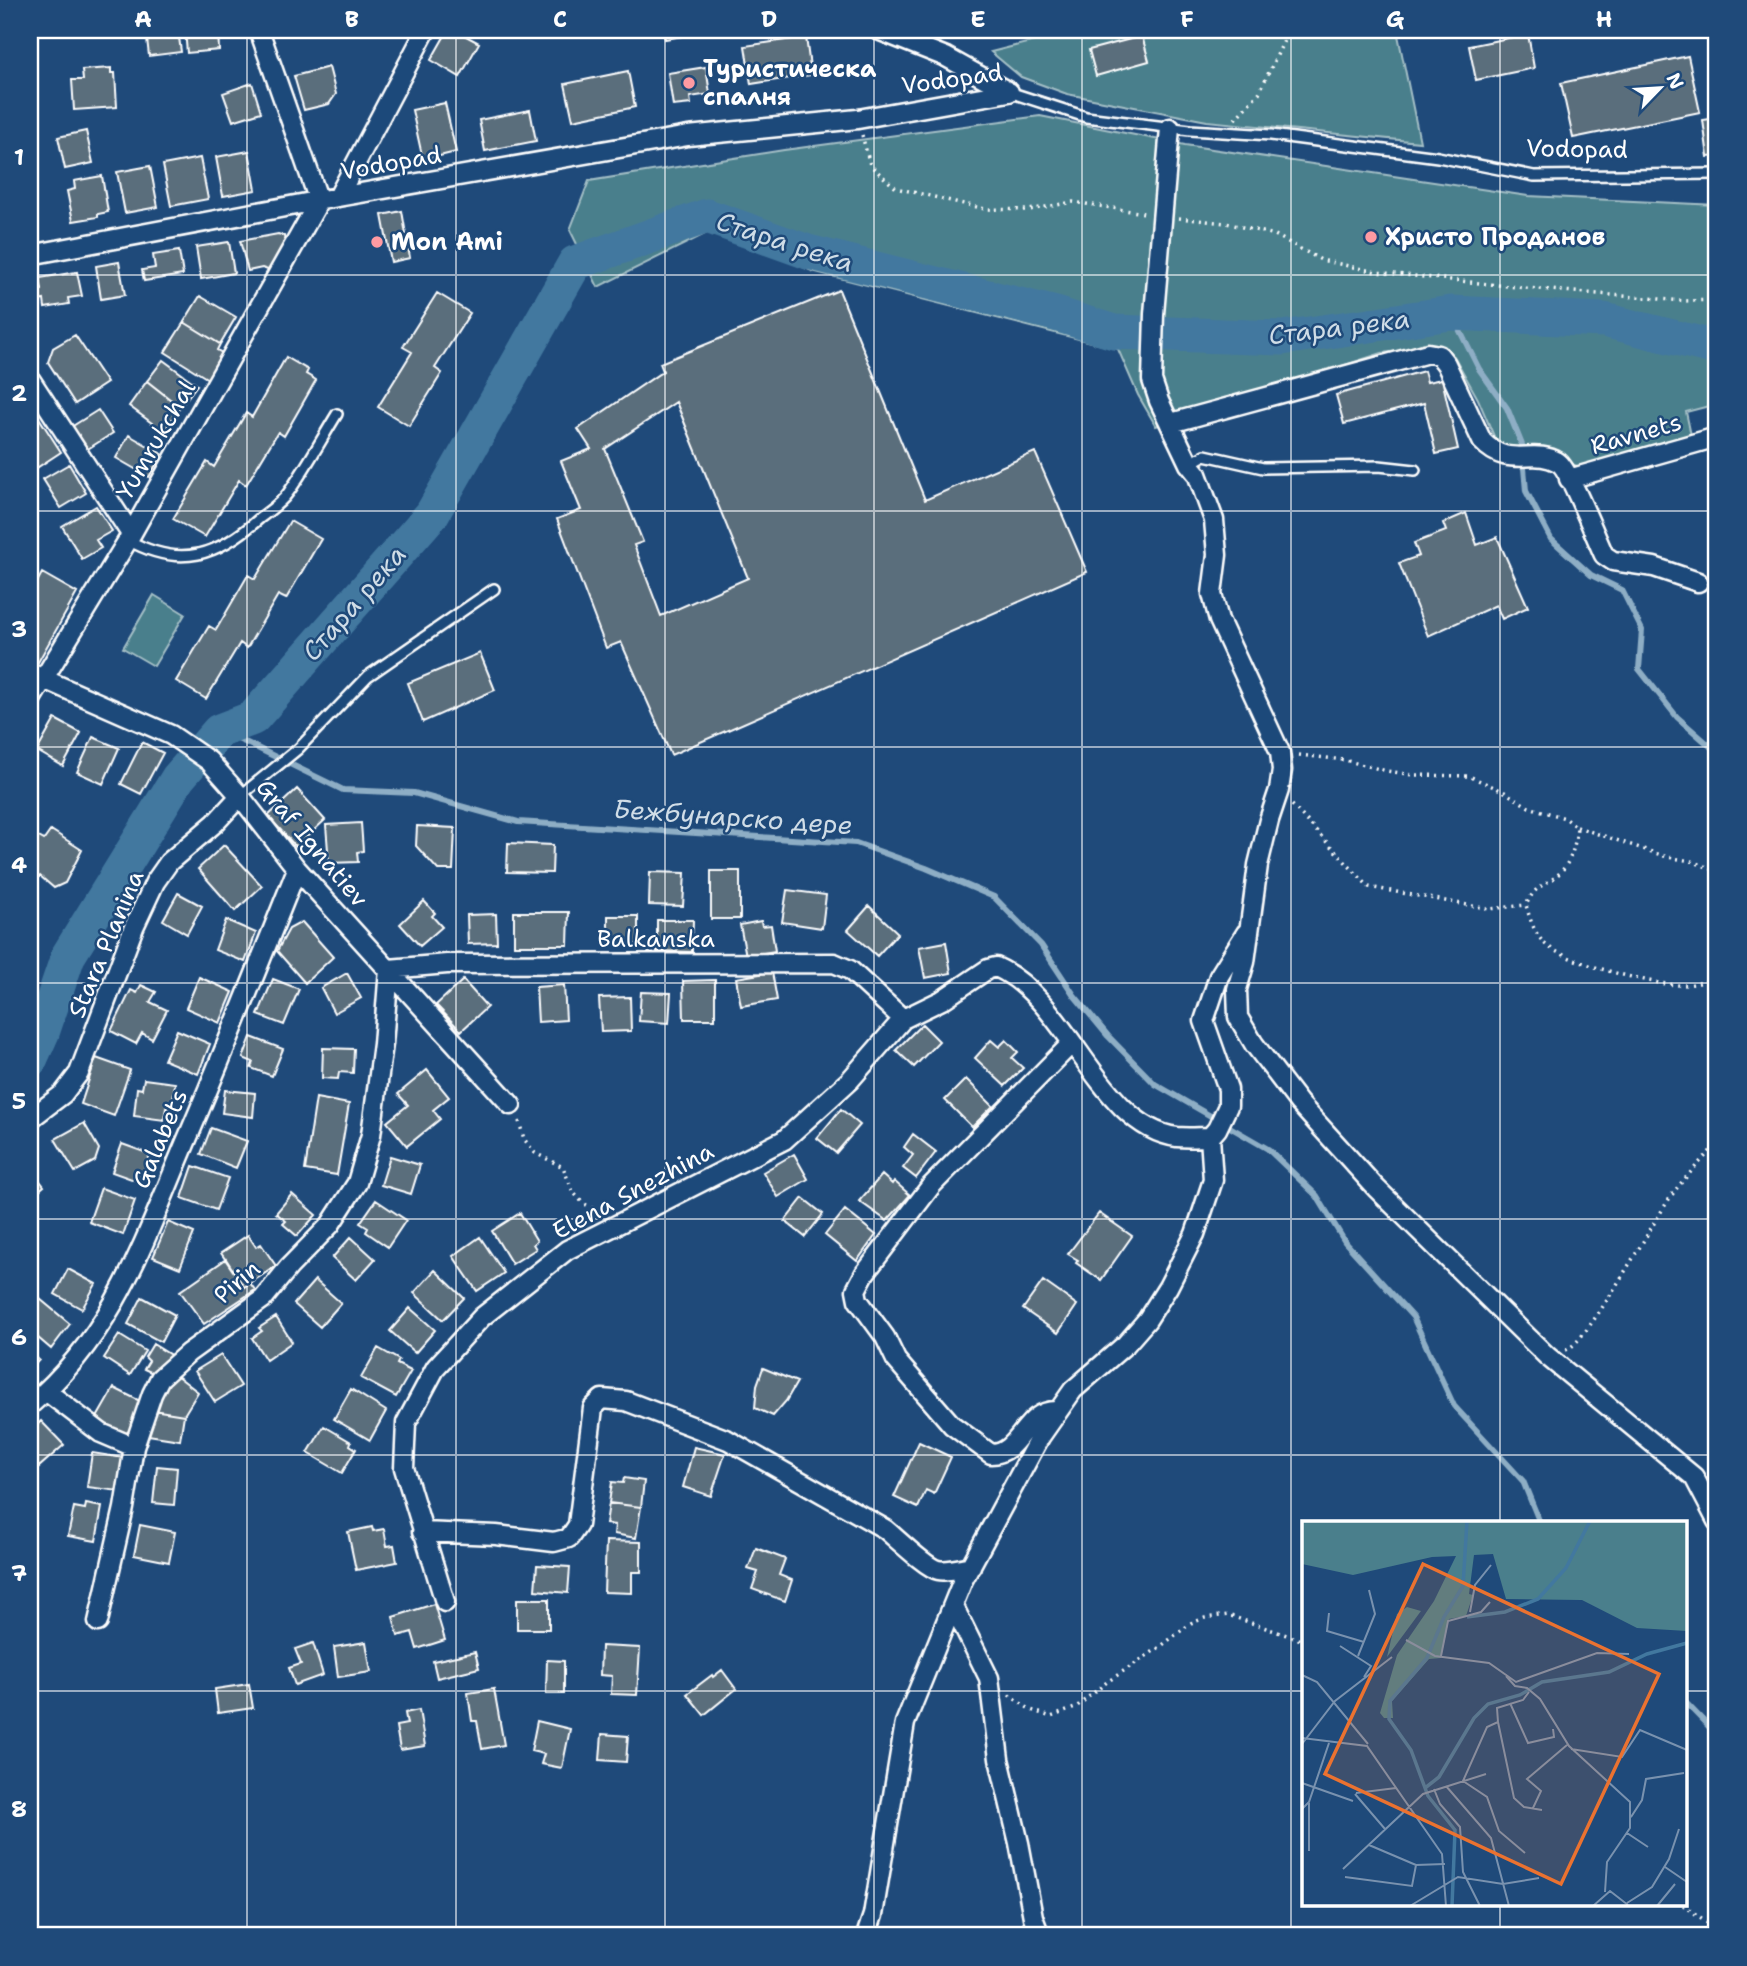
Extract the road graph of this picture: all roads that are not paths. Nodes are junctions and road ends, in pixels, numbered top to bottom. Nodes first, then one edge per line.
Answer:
1 (259, 30) edge
2 (426, 30) edge
3 (878, 30) edge
4 (1009, 92) junction
5 (1170, 128) junction
6 (1717, 174) edge
7 (338, 197) junction
8 (319, 201) junction
9 (30, 255) edge
10 (30, 379) edge
11 (337, 414) dead end
12 (1171, 423) junction
13 (1717, 437) edge
14 (1189, 464) junction
15 (1415, 470) dead end
16 (1569, 479) junction
17 (129, 537) junction
18 (1699, 582) dead end
19 (494, 589) dead end
20 (36, 676) edge
21 (30, 701) edge
22 (240, 796) junction
23 (297, 869) junction
24 (1248, 930) junction
25 (389, 969) junction
26 (903, 1019) junction
27 (1072, 1043) junction
28 (511, 1105) road end
29 (30, 1119) edge
30 (1213, 1133) junction
31 (46, 1391) junction
32 (30, 1405) edge
33 (1058, 1411) junction
34 (134, 1447) junction
35 (1717, 1521) edge
36 (422, 1532) junction
37 (971, 1566) junction
38 (444, 1602) dead end
39 (954, 1607) junction
40 (98, 1622) dead end
41 (866, 1936) edge
42 (1040, 1936) edge

1 - 8 street
2 - 7 street
3 - 4 street
4 - 5 lane, Vodopad
4 - 7 street, Vodopad
5 - 6 lane, Vodopad
5 - 12 street
7 - 8 street, Vodopad
8 - 9 street, Vodopad
8 - 17 street, Yumrukchal
10 - 17 street
11 - 17 lane
12 - 14 street
12 - 16 street
13 - 16 street, Ravnets
14 - 15 lane
14 - 24 street
16 - 18 street
17 - 20 street, Yumrukchal
19 - 22 lane
20 - 21 street, Yumrukchal
20 - 22 street, Graf Ignatiev
22 - 23 street, Graf Ignatiev
22 - 29 street, Stara Planina
23 - 25 street, Graf Ignatiev
23 - 31 street, Galabets
24 - 30 street
24 - 35 street
25 - 26 street, Balkanska
25 - 28 street, Graf Ignatiev
25 - 34 street, Pirin
26 - 27 street, Elena Snezhina
26 - 36 street, Elena Snezhina
27 - 30 street
27 - 33 street
30 - 33 street
31 - 32 street, Galabets
31 - 34 street
33 - 37 street
34 - 40 street, Pirin
36 - 37 street
36 - 38 street, Elena Snezhina
37 - 39 street
39 - 41 street
39 - 42 street

